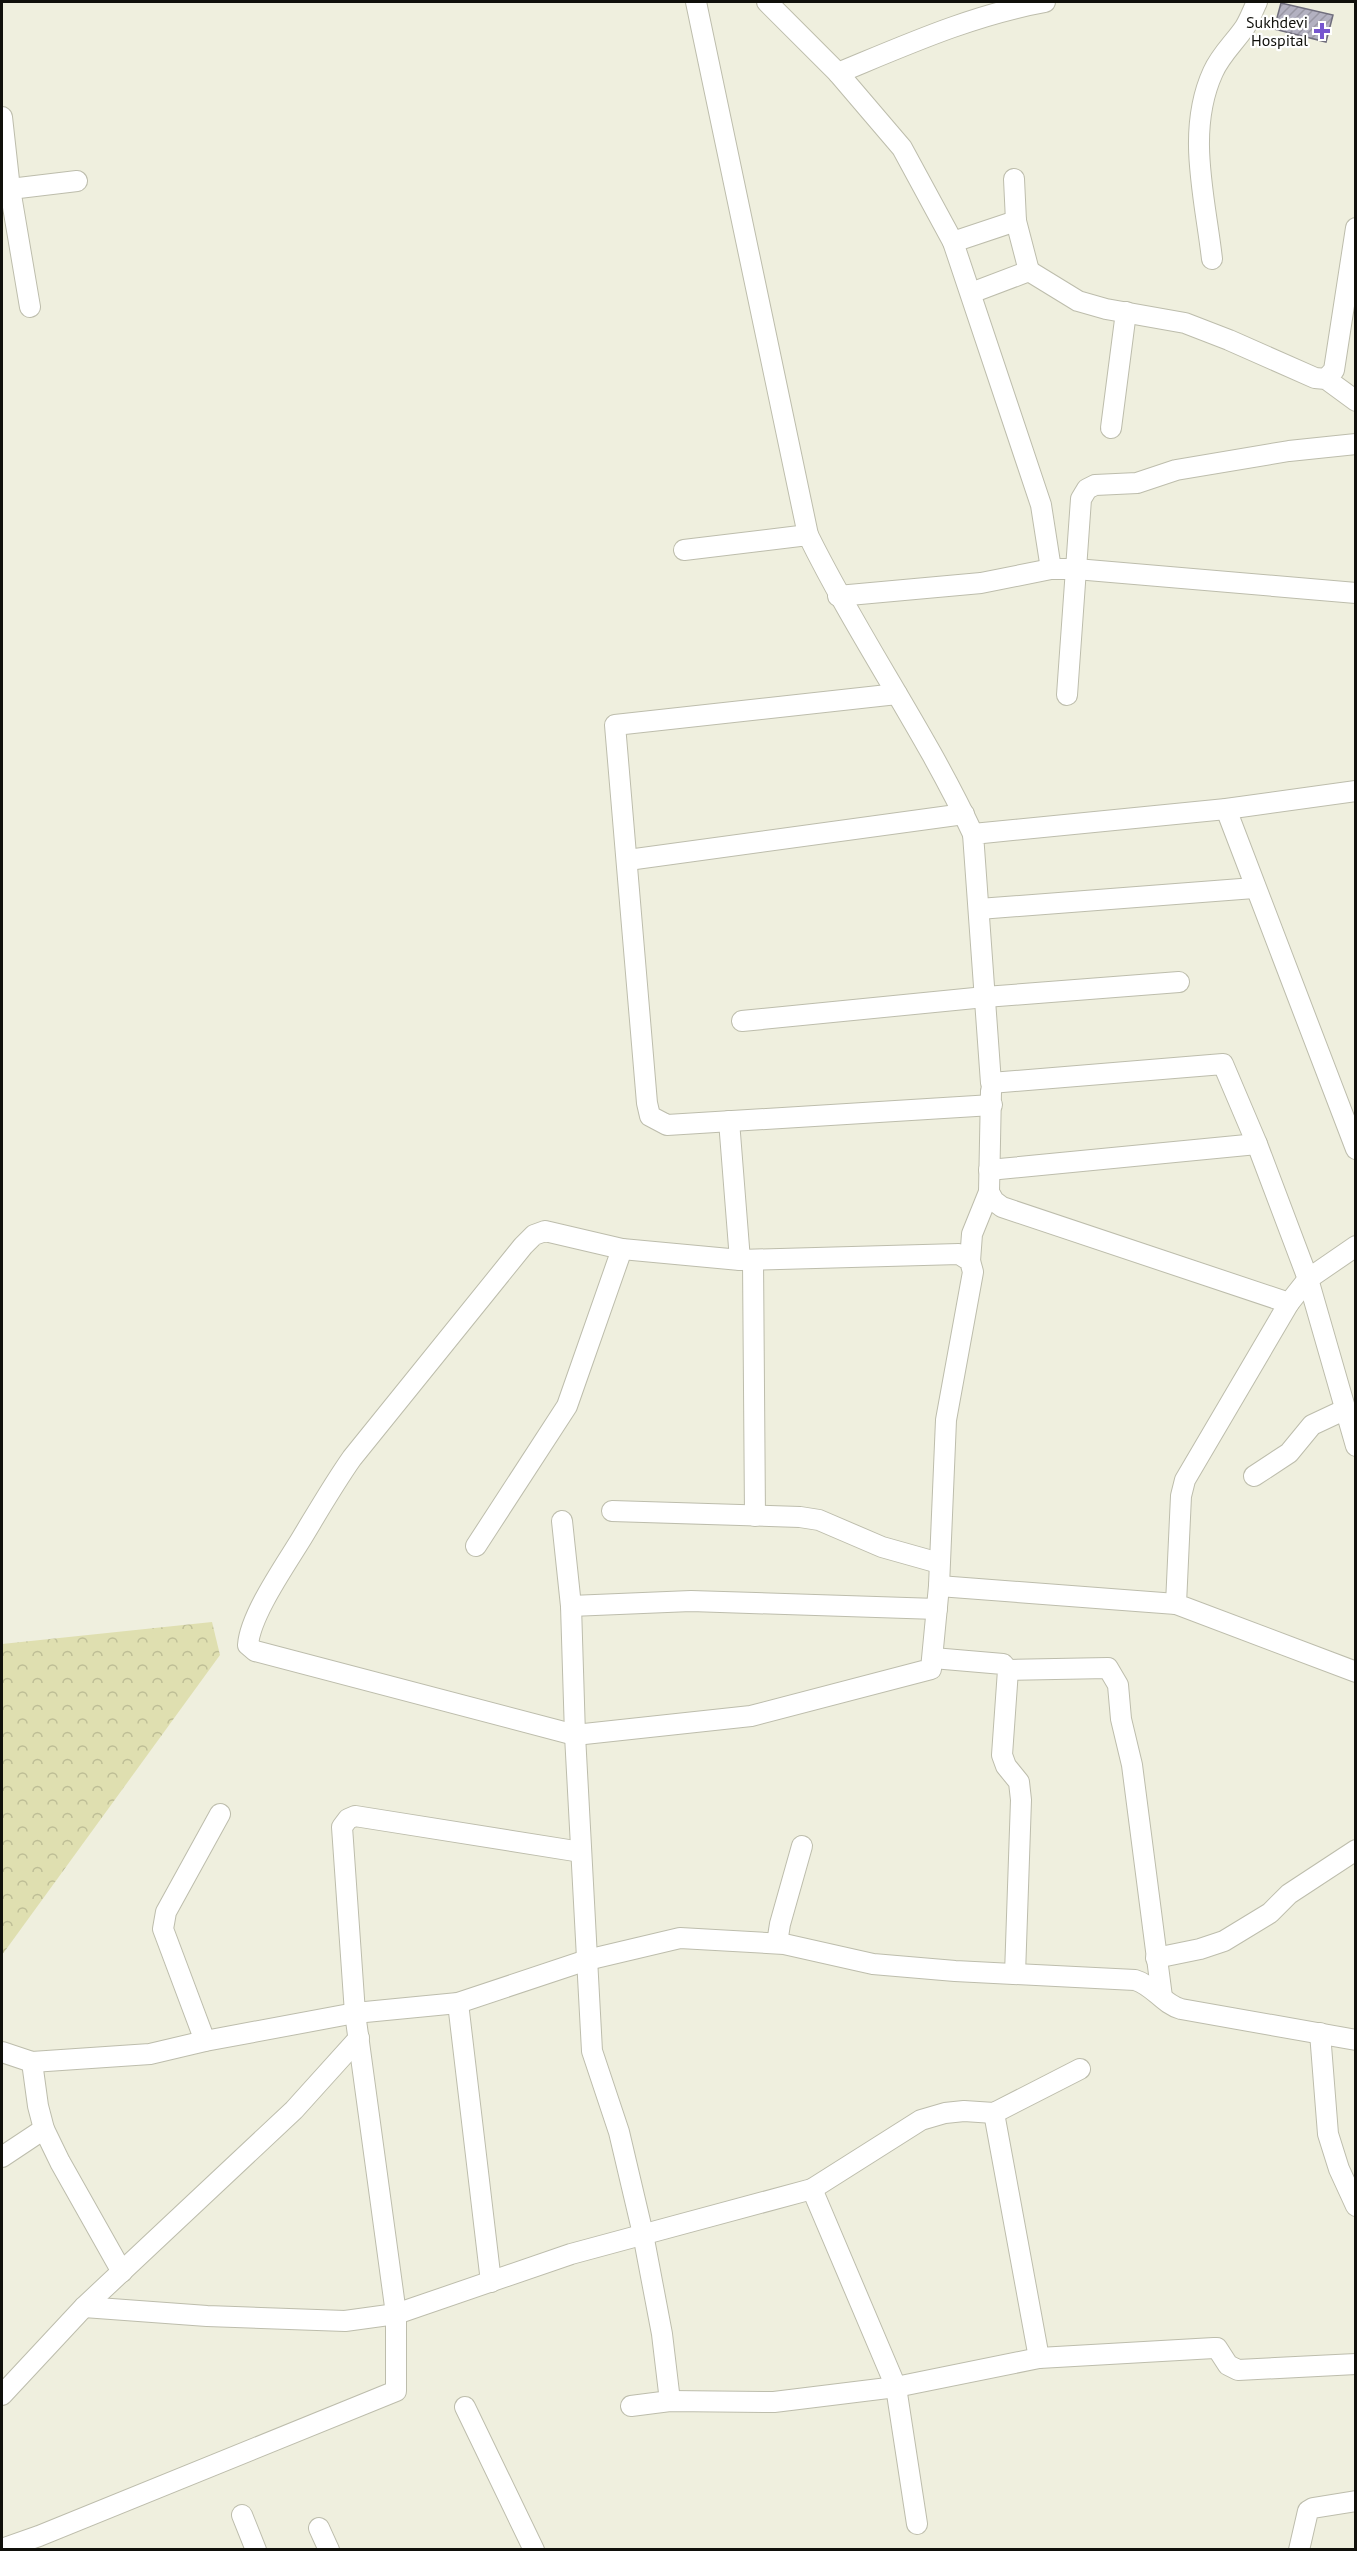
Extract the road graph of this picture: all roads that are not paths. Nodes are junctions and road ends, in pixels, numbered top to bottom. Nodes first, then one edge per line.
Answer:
1 (696, 2) edge
2 (767, 2) edge
3 (1045, 2) edge
4 (1257, 2) edge
5 (838, 73) junction
6 (2, 117) edge
7 (1014, 179) dead end
8 (77, 182) dead end
9 (6, 189) edge
10 (1016, 220) junction
11 (1356, 228) edge
12 (953, 242) junction
13 (1212, 259) dead end
14 (1029, 271) junction
15 (971, 293) junction
16 (30, 307) dead end
17 (1126, 312) junction
18 (1326, 379) junction
19 (1356, 401) edge
20 (1112, 428) dead end
21 (1356, 444) edge
22 (808, 535) junction
23 (684, 550) dead end
24 (1052, 569) junction
25 (1076, 569) junction
26 (1356, 593) edge
27 (838, 596) junction
28 (897, 694) junction
29 (1067, 695) dead end
30 (1356, 791) edge
31 (1226, 809) junction
32 (964, 814) junction
33 (974, 834) junction
34 (628, 860) junction
35 (1254, 888) junction
36 (979, 909) junction
37 (1179, 982) dead end
38 (985, 997) junction
39 (742, 1021) dead end
40 (991, 1083) junction
41 (992, 1105) junction
42 (729, 1121) junction
43 (1257, 1144) junction
44 (1356, 1149) edge
45 (989, 1170) junction
46 (988, 1191) junction
47 (1356, 1246) edge
48 (622, 1249) junction
49 (747, 1260) junction
50 (970, 1262) junction
51 (1308, 1279) junction
52 (1289, 1303) junction
53 (1344, 1410) junction
54 (1356, 1446) edge
55 (1254, 1476) dead end
56 (612, 1511) dead end
57 (755, 1516) junction
58 (562, 1521) dead end
59 (476, 1546) dead end
60 (939, 1563) junction
61 (939, 1586) junction
62 (1176, 1604) junction
63 (572, 1606) junction
64 (937, 1609) junction
65 (933, 1658) junction
66 (1008, 1670) junction
67 (1356, 1672) edge
68 (574, 1735) junction
69 (220, 1814) dead end
70 (802, 1846) dead end
71 (1356, 1850) edge
72 (581, 1852) junction
73 (777, 1943) junction
74 (1156, 1958) junction
75 (587, 1960) junction
76 (1015, 1974) junction
77 (1162, 1997) junction
78 (458, 2003) junction
79 (355, 2013) junction
80 (1320, 2033) junction
81 (359, 2038) junction
82 (1356, 2040) edge
83 (205, 2041) junction
84 (2, 2052) edge
85 (32, 2062) junction
86 (1080, 2069) dead end
87 (994, 2113) junction
88 (44, 2128) junction
89 (2, 2157) edge
90 (812, 2189) junction
91 (1356, 2206) edge
92 (643, 2234) junction
93 (122, 2272) junction
94 (491, 2282) junction
95 (84, 2307) junction
96 (396, 2314) junction
97 (1039, 2358) junction
98 (1356, 2364) edge
99 (896, 2387) junction
100 (2, 2395) edge
101 (670, 2401) junction
102 (631, 2406) dead end
103 (465, 2407) dead end
104 (1356, 2501) edge
105 (242, 2515) dead end
106 (917, 2524) dead end
107 (319, 2528) dead end
108 (2, 2549) edge
109 (256, 2550) edge
110 (329, 2550) edge
111 (534, 2550) edge
112 (1299, 2550) edge

1 - 22 street
2 - 5 street
3 - 5 street
4 - 13 street
5 - 12 street
6 - 9 street
7 - 10 street
8 - 9 street
9 - 16 street
10 - 12 street
10 - 14 street
11 - 18 street
12 - 15 street
14 - 15 street
14 - 17 street
15 - 24 street
17 - 18 street
17 - 20 street
18 - 19 street
21 - 25 street
22 - 23 street
22 - 27 street
24 - 25 street
24 - 27 street
25 - 26 street
25 - 29 street
27 - 28 street
28 - 32 street
28 - 34 street
30 - 31 street
31 - 33 street
31 - 35 street
32 - 33 street
32 - 34 street
33 - 36 street
34 - 42 street
35 - 36 street
35 - 44 street
36 - 38 street
37 - 38 street
38 - 39 street
38 - 40 street
40 - 41 street
40 - 43 street
41 - 42 street
41 - 45 street
42 - 49 street
43 - 45 street
43 - 51 street
45 - 46 street
46 - 50 street
46 - 52 street
47 - 51 street
48 - 49 street
48 - 59 street
48 - 68 street
49 - 50 street
49 - 57 street
50 - 60 street
51 - 52 street
51 - 53 street
52 - 62 street
53 - 54 street
53 - 55 street
56 - 57 street
57 - 60 street
58 - 63 street
60 - 61 street
61 - 62 street
61 - 64 street
62 - 67 street
63 - 64 street
63 - 68 street
64 - 65 street
65 - 66 street
65 - 68 street
66 - 74 street
66 - 76 street
68 - 72 street
69 - 83 street
70 - 73 street
71 - 74 street
72 - 75 street
72 - 79 street
73 - 75 street
73 - 76 street
74 - 77 street
75 - 78 street
75 - 92 street
76 - 77 street
77 - 80 street
78 - 79 street
78 - 94 street
79 - 81 street
79 - 83 street
80 - 82 street
80 - 91 street
81 - 93 street
81 - 96 street
83 - 85 street
84 - 85 street
85 - 88 street
86 - 87 street
87 - 90 street
87 - 97 street
88 - 89 street
88 - 93 street
90 - 92 street
90 - 99 street
92 - 94 street
92 - 101 street
93 - 95 street
94 - 96 street
95 - 96 street
95 - 100 street
96 - 108 street
97 - 98 street
97 - 99 street
99 - 101 street
99 - 106 street
101 - 102 street
103 - 111 street
104 - 112 street
105 - 109 street
107 - 110 street

